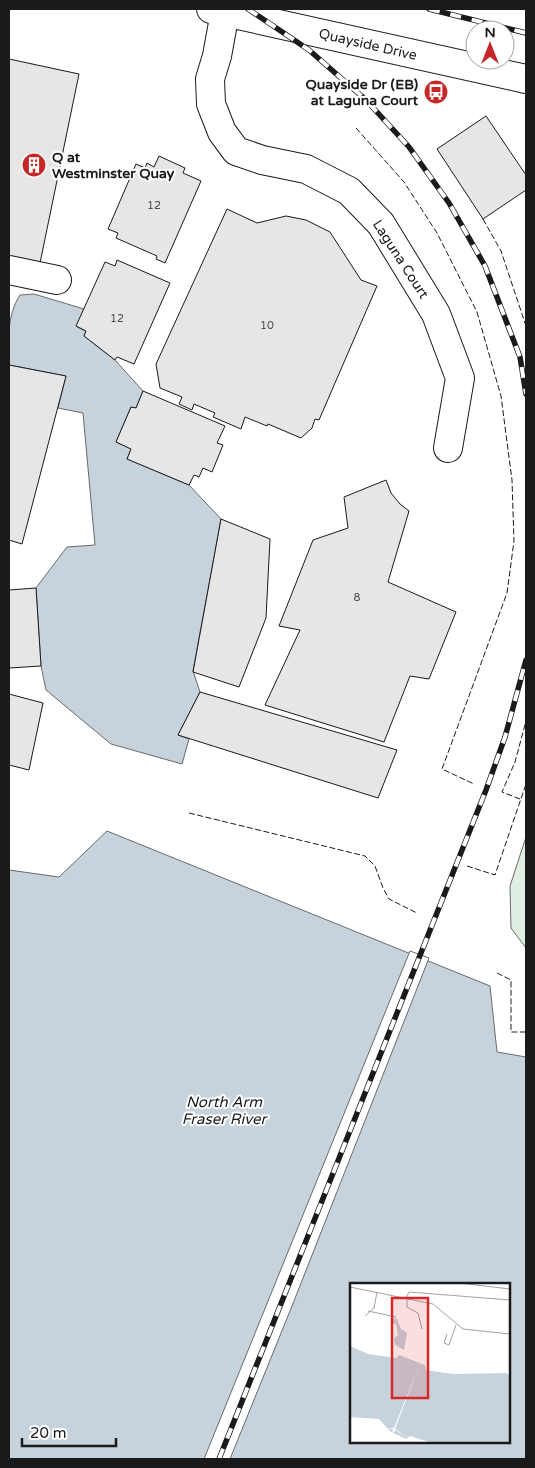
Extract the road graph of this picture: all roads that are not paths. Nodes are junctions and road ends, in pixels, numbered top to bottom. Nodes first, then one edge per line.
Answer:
1 (218, 10) edge
2 (526, 79) edge
3 (9, 270) edge
4 (57, 280) dead end
5 (448, 448) dead end

1 - 2 street, Quayside Drive
1 - 5 street, Laguna Court
3 - 4 street

